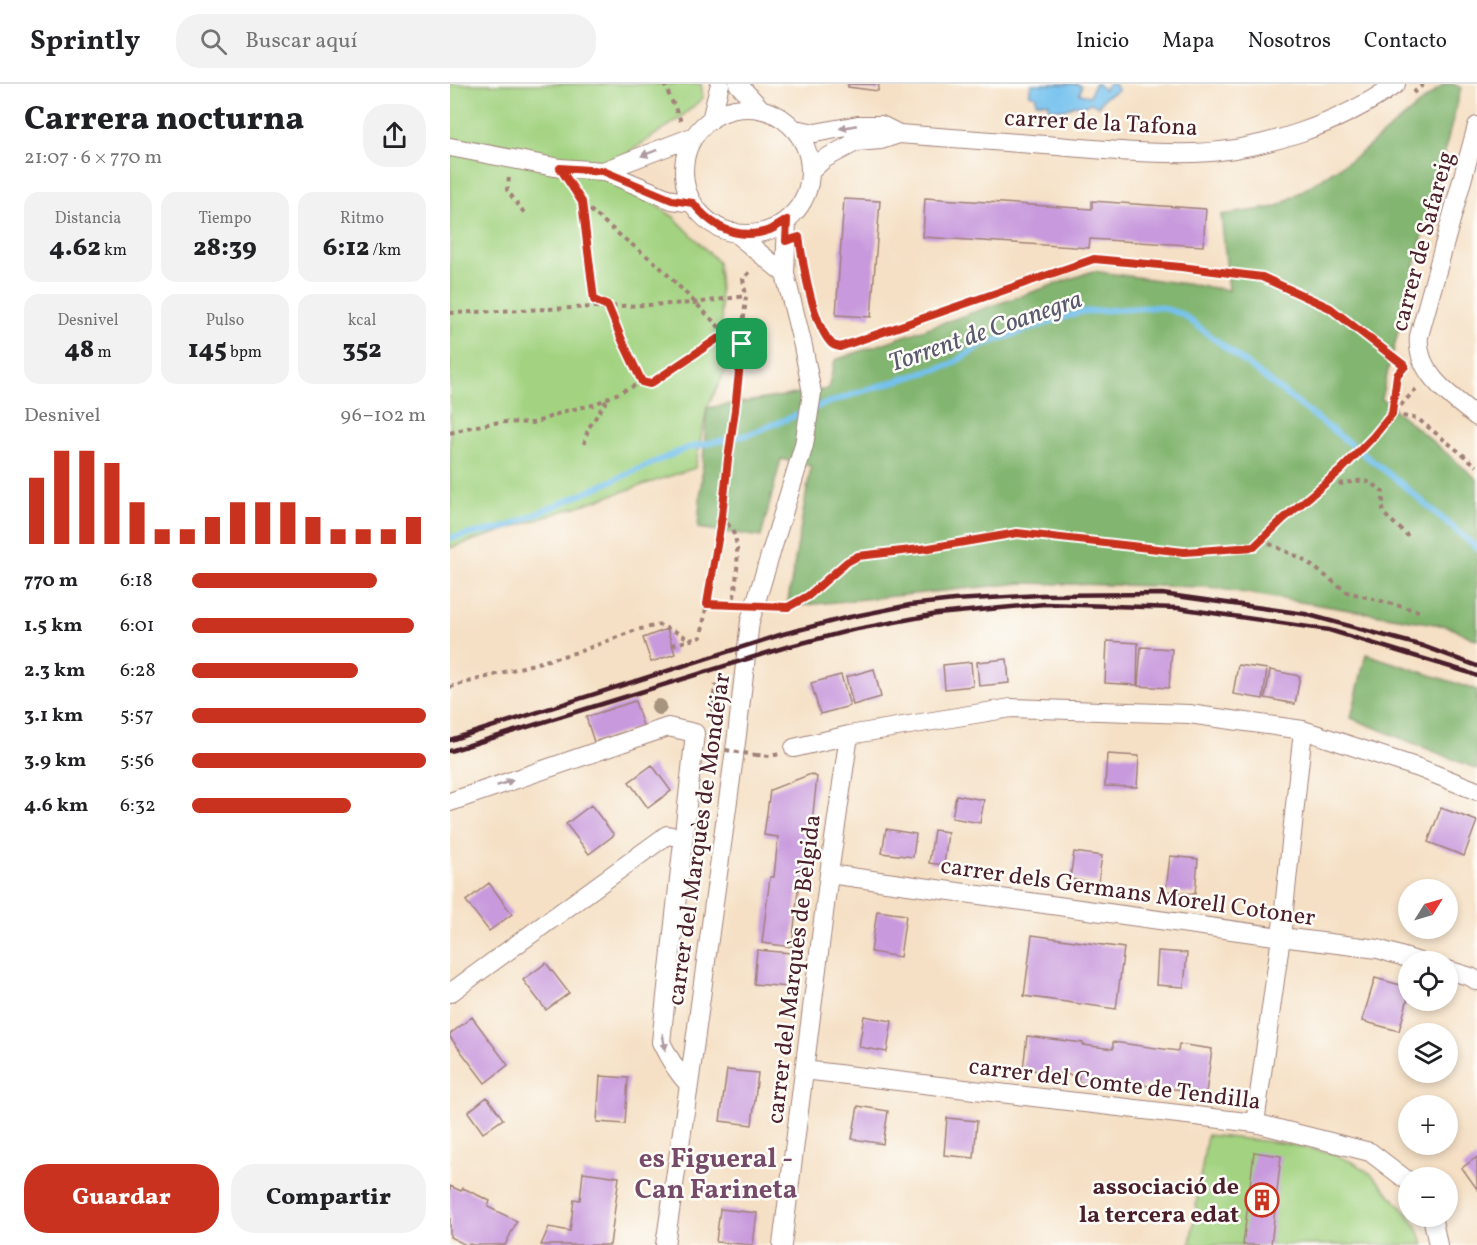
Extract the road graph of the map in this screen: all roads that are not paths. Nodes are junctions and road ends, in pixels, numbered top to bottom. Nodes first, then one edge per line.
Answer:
1 (720, 84) edge
2 (738, 84) edge
3 (1396, 84) edge
4 (762, 110) junction
5 (711, 120) junction
6 (1477, 126) edge
7 (795, 129) junction
8 (899, 134) junction
9 (694, 136) junction
10 (450, 147) edge
11 (603, 171) junction
12 (811, 171) junction
13 (693, 203) junction
14 (787, 220) junction
15 (734, 232) junction
16 (785, 274) junction
17 (1477, 417) edge
18 (1303, 730) junction
19 (849, 735) junction
20 (795, 748) dead end
21 (1477, 791) edge
22 (450, 802) edge
23 (683, 838) junction
24 (829, 874) junction
25 (1281, 937) junction
26 (1398, 955) edge
27 (1458, 973) edge
28 (1477, 981) edge
29 (450, 993) edge
30 (804, 1070) junction
31 (690, 1085) junction
32 (1255, 1123) junction
33 (1398, 1174) edge
34 (1434, 1227) edge
35 (665, 1245) edge
36 (782, 1245) edge
37 (1438, 1245) edge

1 - 5 street
2 - 4 street
3 - 8 street, carrer de la Tafona
4 - 5 street
4 - 7 street
5 - 9 street
6 - 17 street, carrer de Safareig
8 -> 7 street
7 - 12 street
8 - 12 street
9 -> 11 street
9 - 13 street
10 - 11 street
11 - 13 street
12 - 14 street
13 - 15 street
14 - 15 street
14 - 16 street, carrer del Marquès de Mondéjar
15 - 16 street
16 - 31 street, carrer del Marquès de Mondéjar
18 - 19 street
18 - 21 street
18 - 25 street
19 - 20 street
19 - 24 street, carrer del Marquès de Bèlgida
22 -> 23 street
23 - 29 street
23 -> 31 street
24 - 25 street, carrer dels Germans Morell Cotoner
24 - 30 street, carrer del Marquès de Bèlgida
25 - 26 street, carrer dels Germans Morell Cotoner
25 - 32 street
27 - 28 street
30 - 32 street, carrer del Comte de Tendilla
30 - 36 street, carrer del Marquès de Bèlgida
31 - 35 street, carrer del Marquès de Mondéjar
32 - 33 street, carrer del Comte de Tendilla
34 - 37 street

